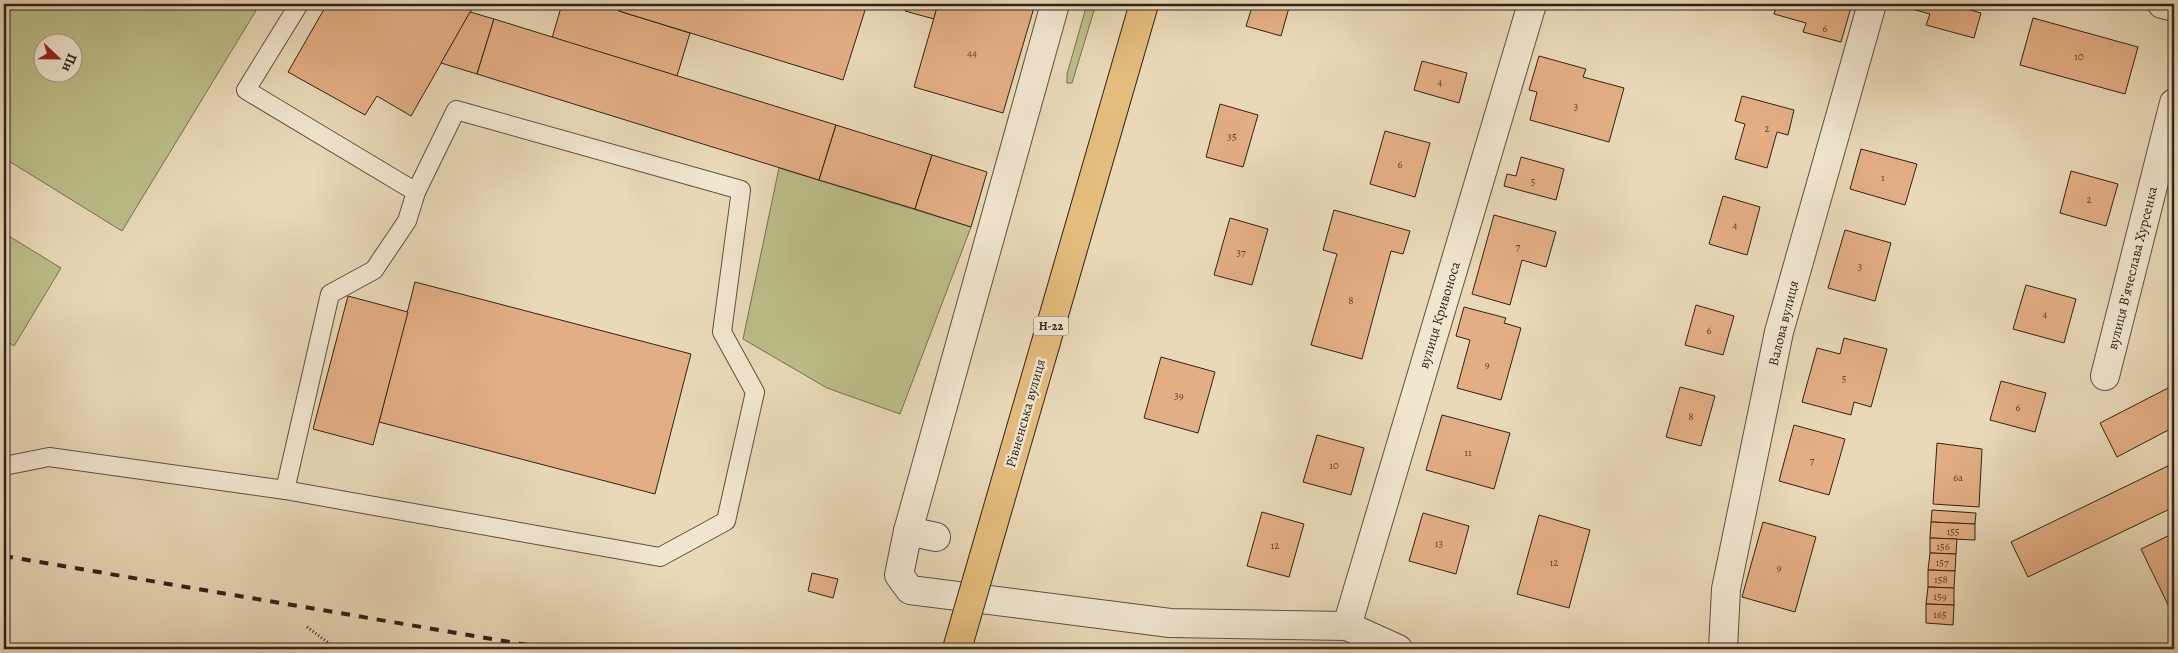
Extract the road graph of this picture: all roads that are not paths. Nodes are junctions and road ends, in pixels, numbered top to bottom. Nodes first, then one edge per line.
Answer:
1 (298, 4) edge
2 (1055, 4) edge
3 (1144, 4) edge
4 (1532, 4) edge
5 (1872, 4) edge
6 (2162, 4) edge
7 (2174, 7) edge
8 (2174, 103) edge
9 (416, 192) junction
10 (2105, 376) dead end
11 (4, 466) edge
12 (285, 490) junction
13 (908, 531) junction
14 (936, 537) dead end
15 (1347, 626) junction
16 (957, 649) edge
17 (1398, 649) edge
18 (1723, 649) edge

1 - 9 lane
2 - 13 street
3 - 16 main road, Рівненська вулиця / Н-22, bridge
4 - 15 street, вулиця Кривоноса
5 - 18 street, Валова вулиця
6 - 7 street
8 - 10 street, вулиця Вʼячеслава Хурсенка
9 - 12 lane
9 - 12 lane
11 - 12 lane
13 - 14 street
13 - 15 street
15 - 17 street

